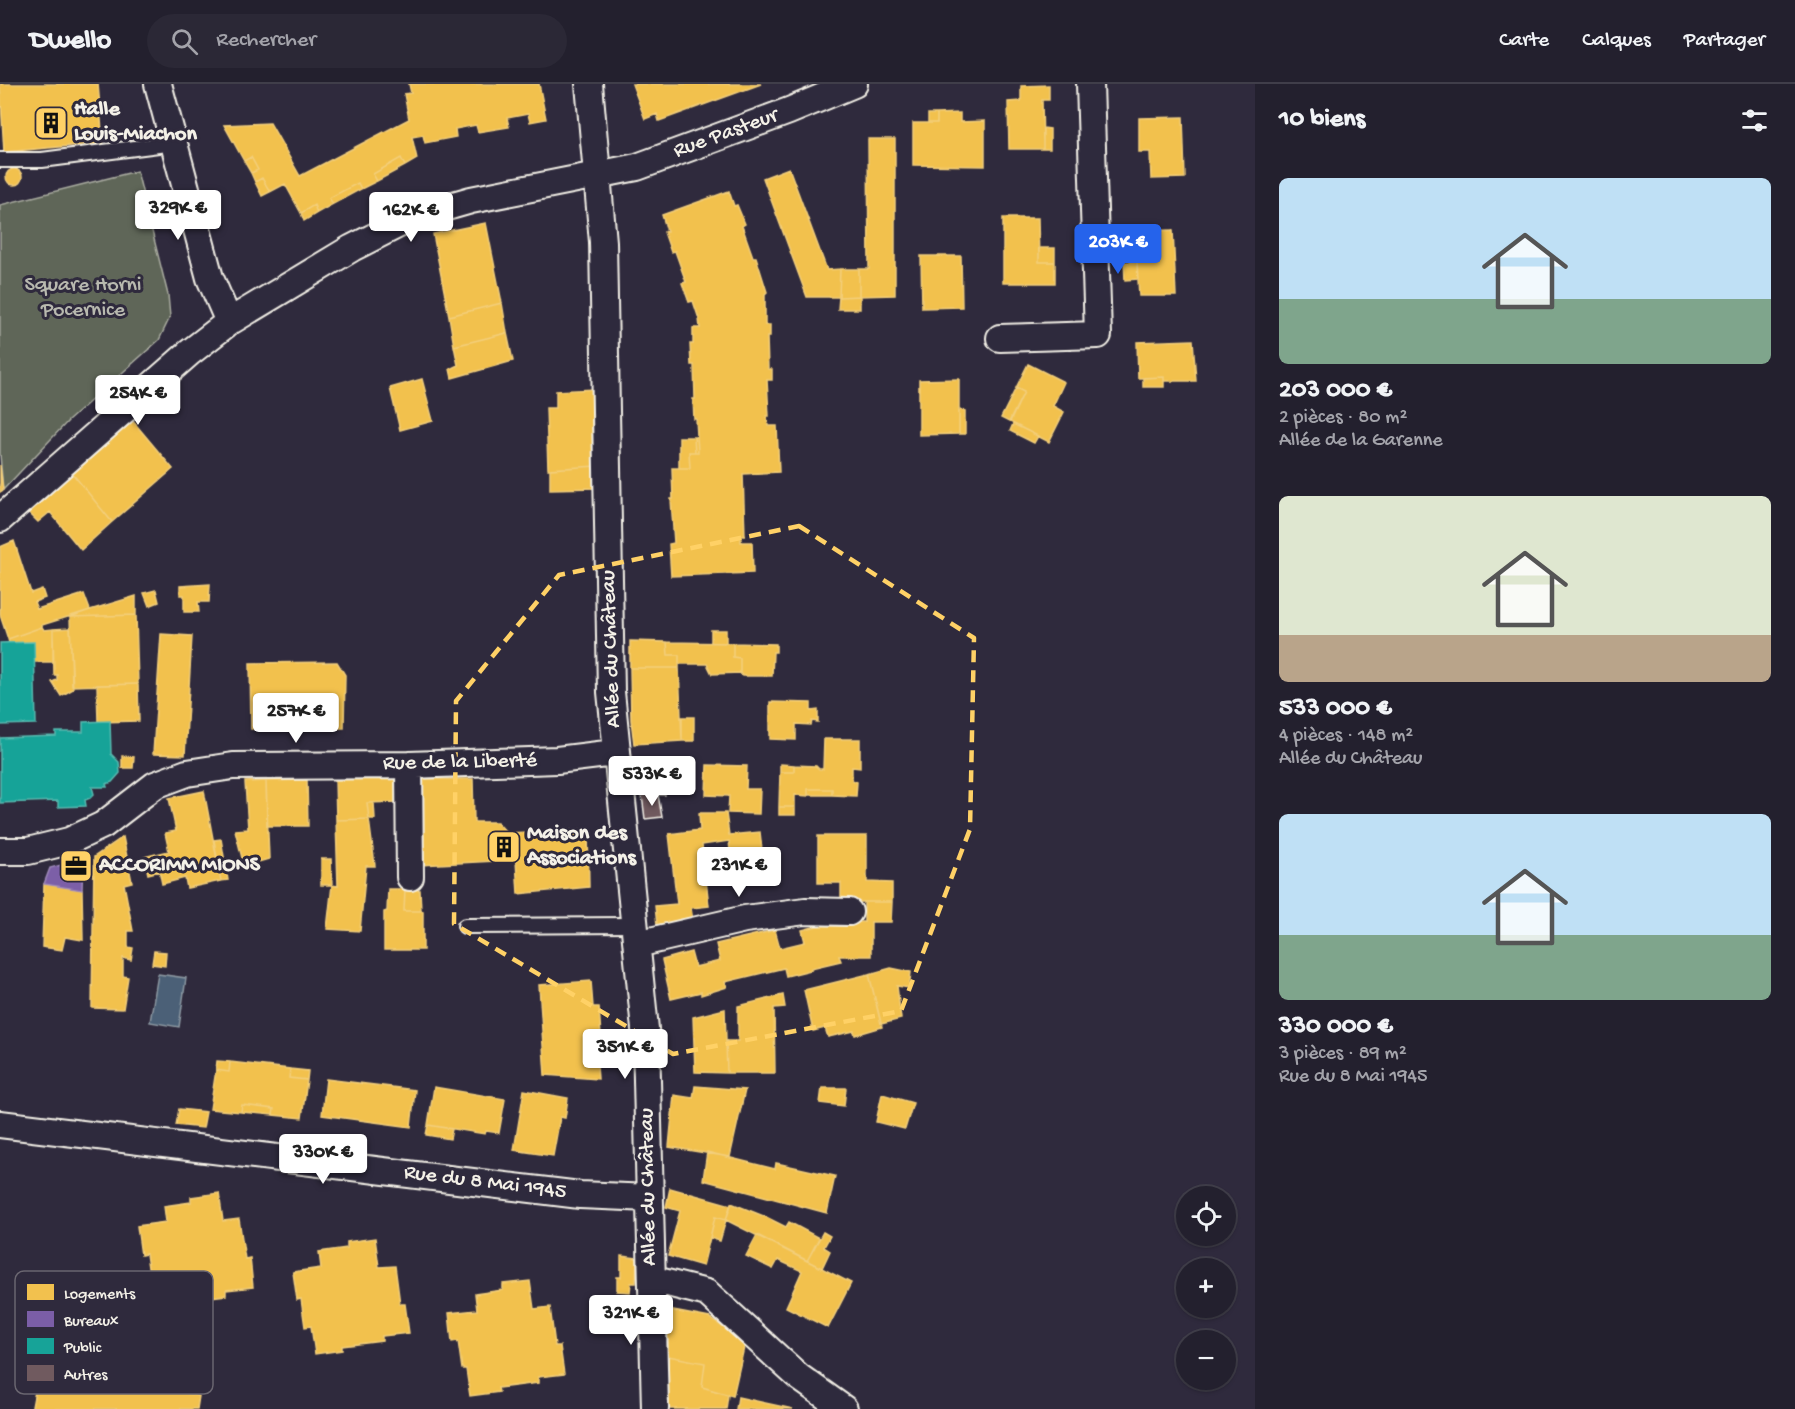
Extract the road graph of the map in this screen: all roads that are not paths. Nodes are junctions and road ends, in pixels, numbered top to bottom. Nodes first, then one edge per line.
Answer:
1 (158, 84) edge
2 (589, 84) edge
3 (854, 84) edge
4 (1090, 84) edge
5 (174, 143) junction
6 (0, 160) edge
7 (597, 175) junction
8 (229, 322) junction
9 (1000, 338) dead end
10 (0, 519) edge
11 (615, 753) junction
12 (409, 765) junction
13 (0, 851) edge
14 (410, 877) dead end
15 (849, 912) dead end
16 (465, 926) dead end
17 (636, 934) junction
18 (0, 1124) edge
19 (650, 1198) junction
20 (652, 1281) junction
21 (655, 1409) edge
22 (844, 1409) edge

1 - 5 street
2 - 7 street, Allée du Château
3 - 7 street, Rue Pasteur
4 - 9 street
5 - 6 lane
5 - 8 street
7 - 8 street, Rue Pasteur
7 - 11 street, Allée du Château
8 - 10 street, Rue Pasteur
11 - 12 street, Rue de la Liberté
11 - 17 street, Allée du Château
12 - 13 street, Rue de la Liberté
12 - 14 street
15 - 17 street
16 - 17 lane
17 - 19 street, Allée du Château
18 - 19 street, Rue du 8 Mai 1945
19 - 20 street, Allée du Château
20 - 21 street, Allée du Château
20 - 22 street

